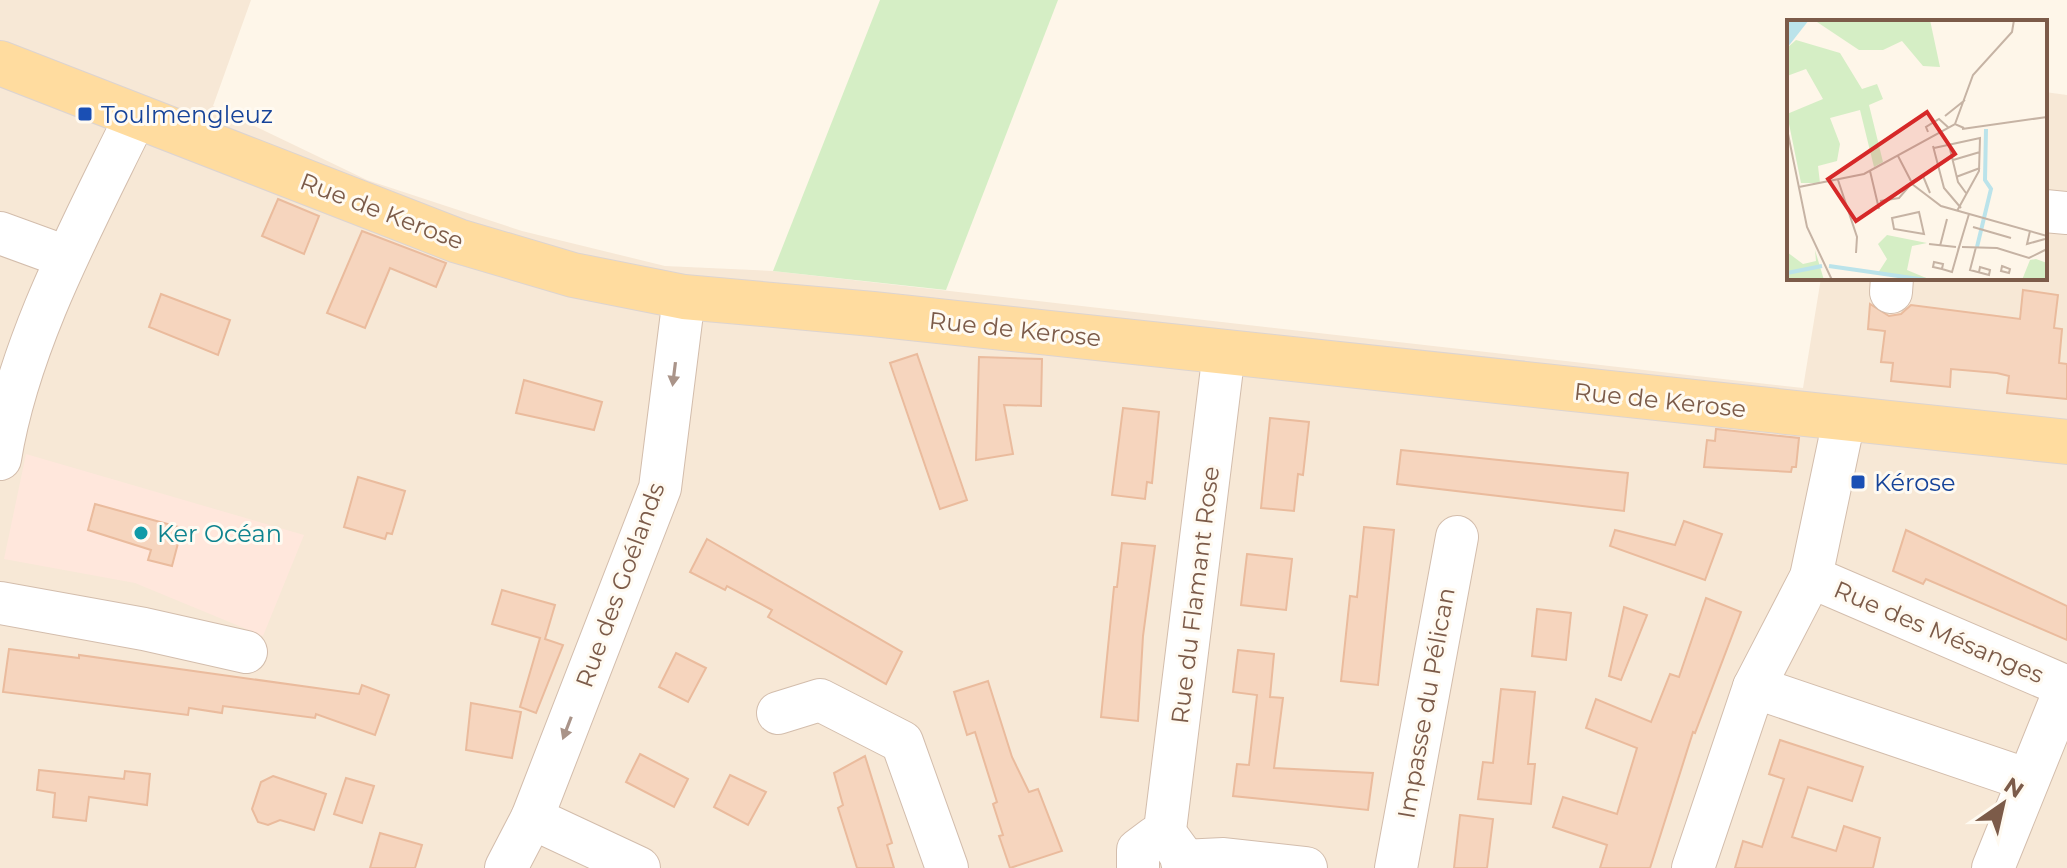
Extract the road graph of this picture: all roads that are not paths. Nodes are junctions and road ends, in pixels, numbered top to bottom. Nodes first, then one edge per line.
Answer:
1 (0, 63) edge
2 (136, 116) junction
3 (2047, 211) edge
4 (2067, 213) edge
5 (0, 233) edge
6 (66, 257) junction
7 (684, 297) junction
8 (1224, 352) junction
9 (1844, 420) junction
10 (2067, 442) edge
11 (0, 459) edge
12 (1457, 537) dead end
13 (1811, 577) junction
14 (0, 603) edge
15 (246, 652) dead end
16 (1754, 687) junction
17 (2067, 687) edge
18 (778, 713) dead end
19 (2028, 780) junction
20 (532, 818) junction
21 (1166, 859) edge
22 (506, 868) edge
23 (639, 868) edge
24 (947, 868) edge
25 (1306, 868) edge
26 (1396, 868) edge
27 (1693, 868) edge
28 (1993, 868) edge

1 - 2 main road, Rue de Kerose
2 - 6 street
2 - 7 main road, Rue de Kerose
3 - 4 street
5 - 6 street
6 - 11 street
7 - 8 main road, Rue de Kerose
7 -> 20 street, Rue des Goélands
8 - 9 main road, Rue de Kerose
8 - 21 street, Rue du Flamant Rose
9 - 10 main road, Rue de Kerose
9 - 13 street
12 - 26 street, Impasse du Pélican
13 - 16 street
13 - 17 street, Rue des Mésanges
14 - 15 street
16 - 19 street
16 - 27 street
17 - 19 street
18 - 24 street
19 - 28 street
20 - 22 street, Rue des Goélands
20 - 23 street
21 - 25 street

